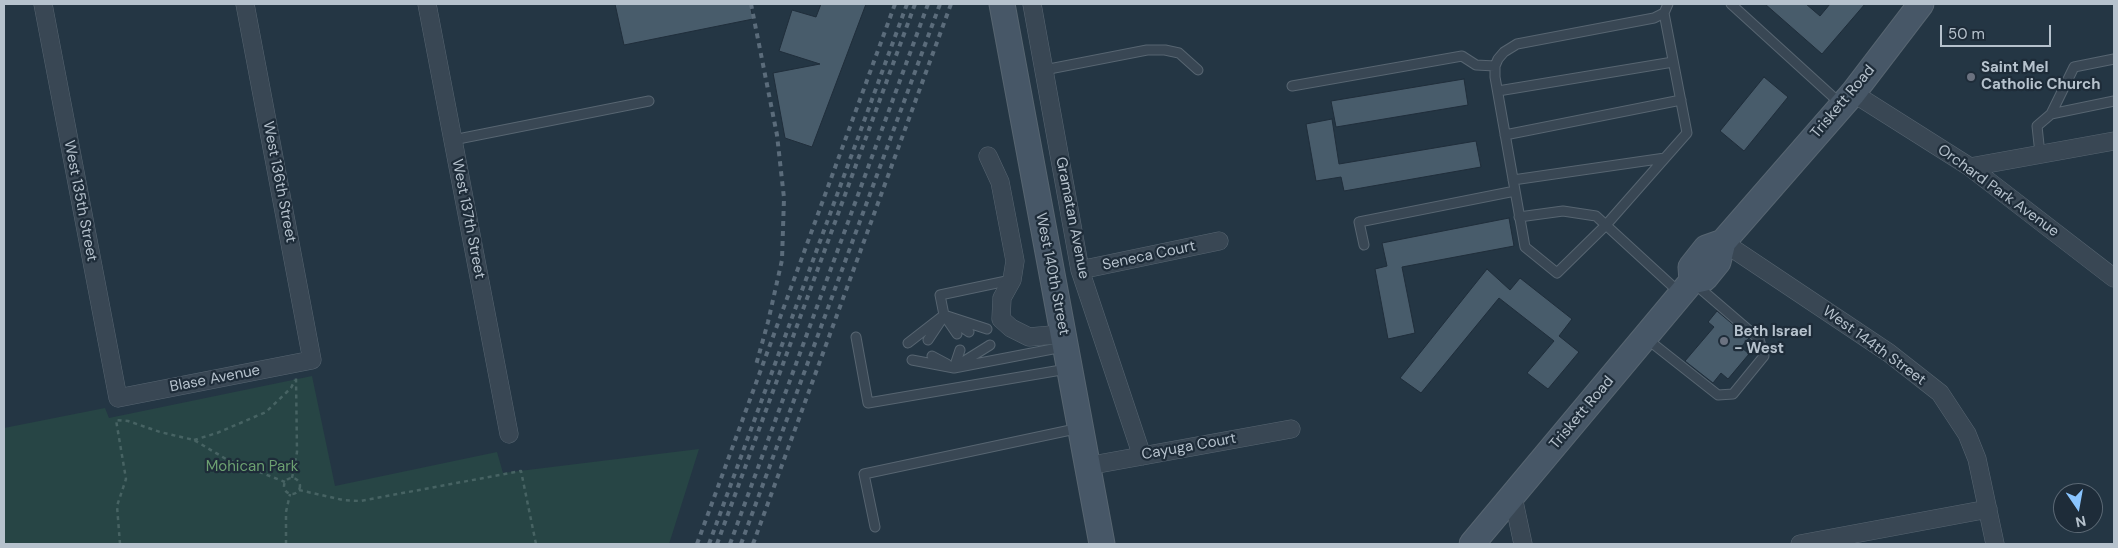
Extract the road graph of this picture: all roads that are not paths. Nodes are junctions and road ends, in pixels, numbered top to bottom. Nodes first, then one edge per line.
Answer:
1 (43, 4) edge
2 (245, 4) edge
3 (427, 4) edge
4 (1002, 4) edge
5 (1032, 4) edge
6 (1668, 4) edge
7 (1731, 4) edge
8 (1921, 4) edge
9 (1664, 13) junction
10 (2114, 59) edge
11 (1673, 62) junction
12 (1496, 66) junction
13 (1044, 70) junction
14 (1198, 70) dead end
15 (1292, 86) dead end
16 (1498, 91) junction
17 (1847, 99) junction
18 (1680, 100) junction
19 (649, 101) dead end
20 (2114, 101) edge
21 (2050, 114) junction
22 (1505, 134) junction
23 (453, 140) junction
24 (2114, 141) edge
25 (2040, 154) junction
26 (988, 156) dead end
27 (1665, 158) junction
28 (1970, 167) junction
29 (1513, 180) junction
30 (1515, 192) junction
31 (1519, 217) junction
32 (1606, 225) junction
33 (1219, 242) dead end
34 (1723, 242) junction
35 (1364, 245) dead end
36 (1080, 270) junction
37 (2114, 278) edge
38 (1012, 280) junction
39 (1686, 287) junction
40 (944, 315) junction
41 (983, 329) dead end
42 (968, 332) dead end
43 (957, 334) dead end
44 (856, 337) dead end
45 (1645, 337) junction
46 (908, 343) dead end
47 (986, 345) dead end
48 (971, 348) dead end
49 (960, 350) dead end
50 (1066, 350) junction
51 (312, 360) joint
52 (912, 360) dead end
53 (954, 368) junction
54 (118, 398) joint
55 (1080, 428) junction
56 (1291, 429) dead end
57 (509, 434) dead end
58 (1142, 456) junction
59 (1088, 466) junction
60 (1513, 497) junction
61 (1988, 510) junction
62 (875, 527) dead end
63 (1102, 544) edge
64 (1472, 544) edge
65 (1523, 544) edge
66 (1800, 544) edge
67 (1995, 544) edge

1 - 54 street, West 135th Street
2 - 51 street, West 136th Street
3 - 23 street, West 137th Street
4 - 50 main road, West 140th Street
5 - 13 street, Gramatan Avenue
6 - 9 lane
7 - 17 lane
8 - 17 main road, Triskett Road
9 - 11 lane
9 - 12 lane
10 - 21 lane
11 - 16 lane
11 - 18 lane
12 - 15 lane
12 - 16 lane
13 - 14 lane
13 - 36 street, Gramatan Avenue
16 - 22 lane
17 - 28 street, Orchard Park Avenue
17 - 34 main road, Triskett Road
18 - 22 lane
18 - 27 lane
19 - 23 lane
20 - 21 lane
21 - 25 lane
22 - 29 lane
23 - 57 street, West 137th Street
24 - 25 street
25 - 28 street
26 - 38 street
27 - 29 lane
27 - 32 lane
28 - 37 street, Orchard Park Avenue
29 - 30 lane
30 - 31 lane
30 - 35 lane
31 - 32 lane
31 - 32 lane
32 - 39 lane
33 - 36 street, Seneca Court
34 - 39 main road, Triskett Road
34 - 61 street, West 144th Street
36 - 58 street, Gramatan Avenue
38 - 40 lane
38 - 50 street
39 - 45 main road, Triskett Road
39 - 45 lane
40 - 40 lane
40 - 41 lane
40 - 42 lane
40 - 43 lane
40 - 46 lane
44 - 50 lane
45 - 60 main road, Triskett Road
47 - 53 lane
48 - 53 lane
49 - 53 lane
50 - 53 lane
50 - 55 main road, West 140th Street
51 - 54 street, Blase Avenue
52 - 53 lane
53 - 53 lane
55 - 59 main road, West 140th Street
55 - 62 lane
56 - 58 street, Cayuga Court
58 - 59 street, Cayuga Court
59 - 63 main road, West 140th Street
60 - 64 main road, Triskett Road
60 - 65 street
61 - 66 street
61 - 67 street, West 144th Street

